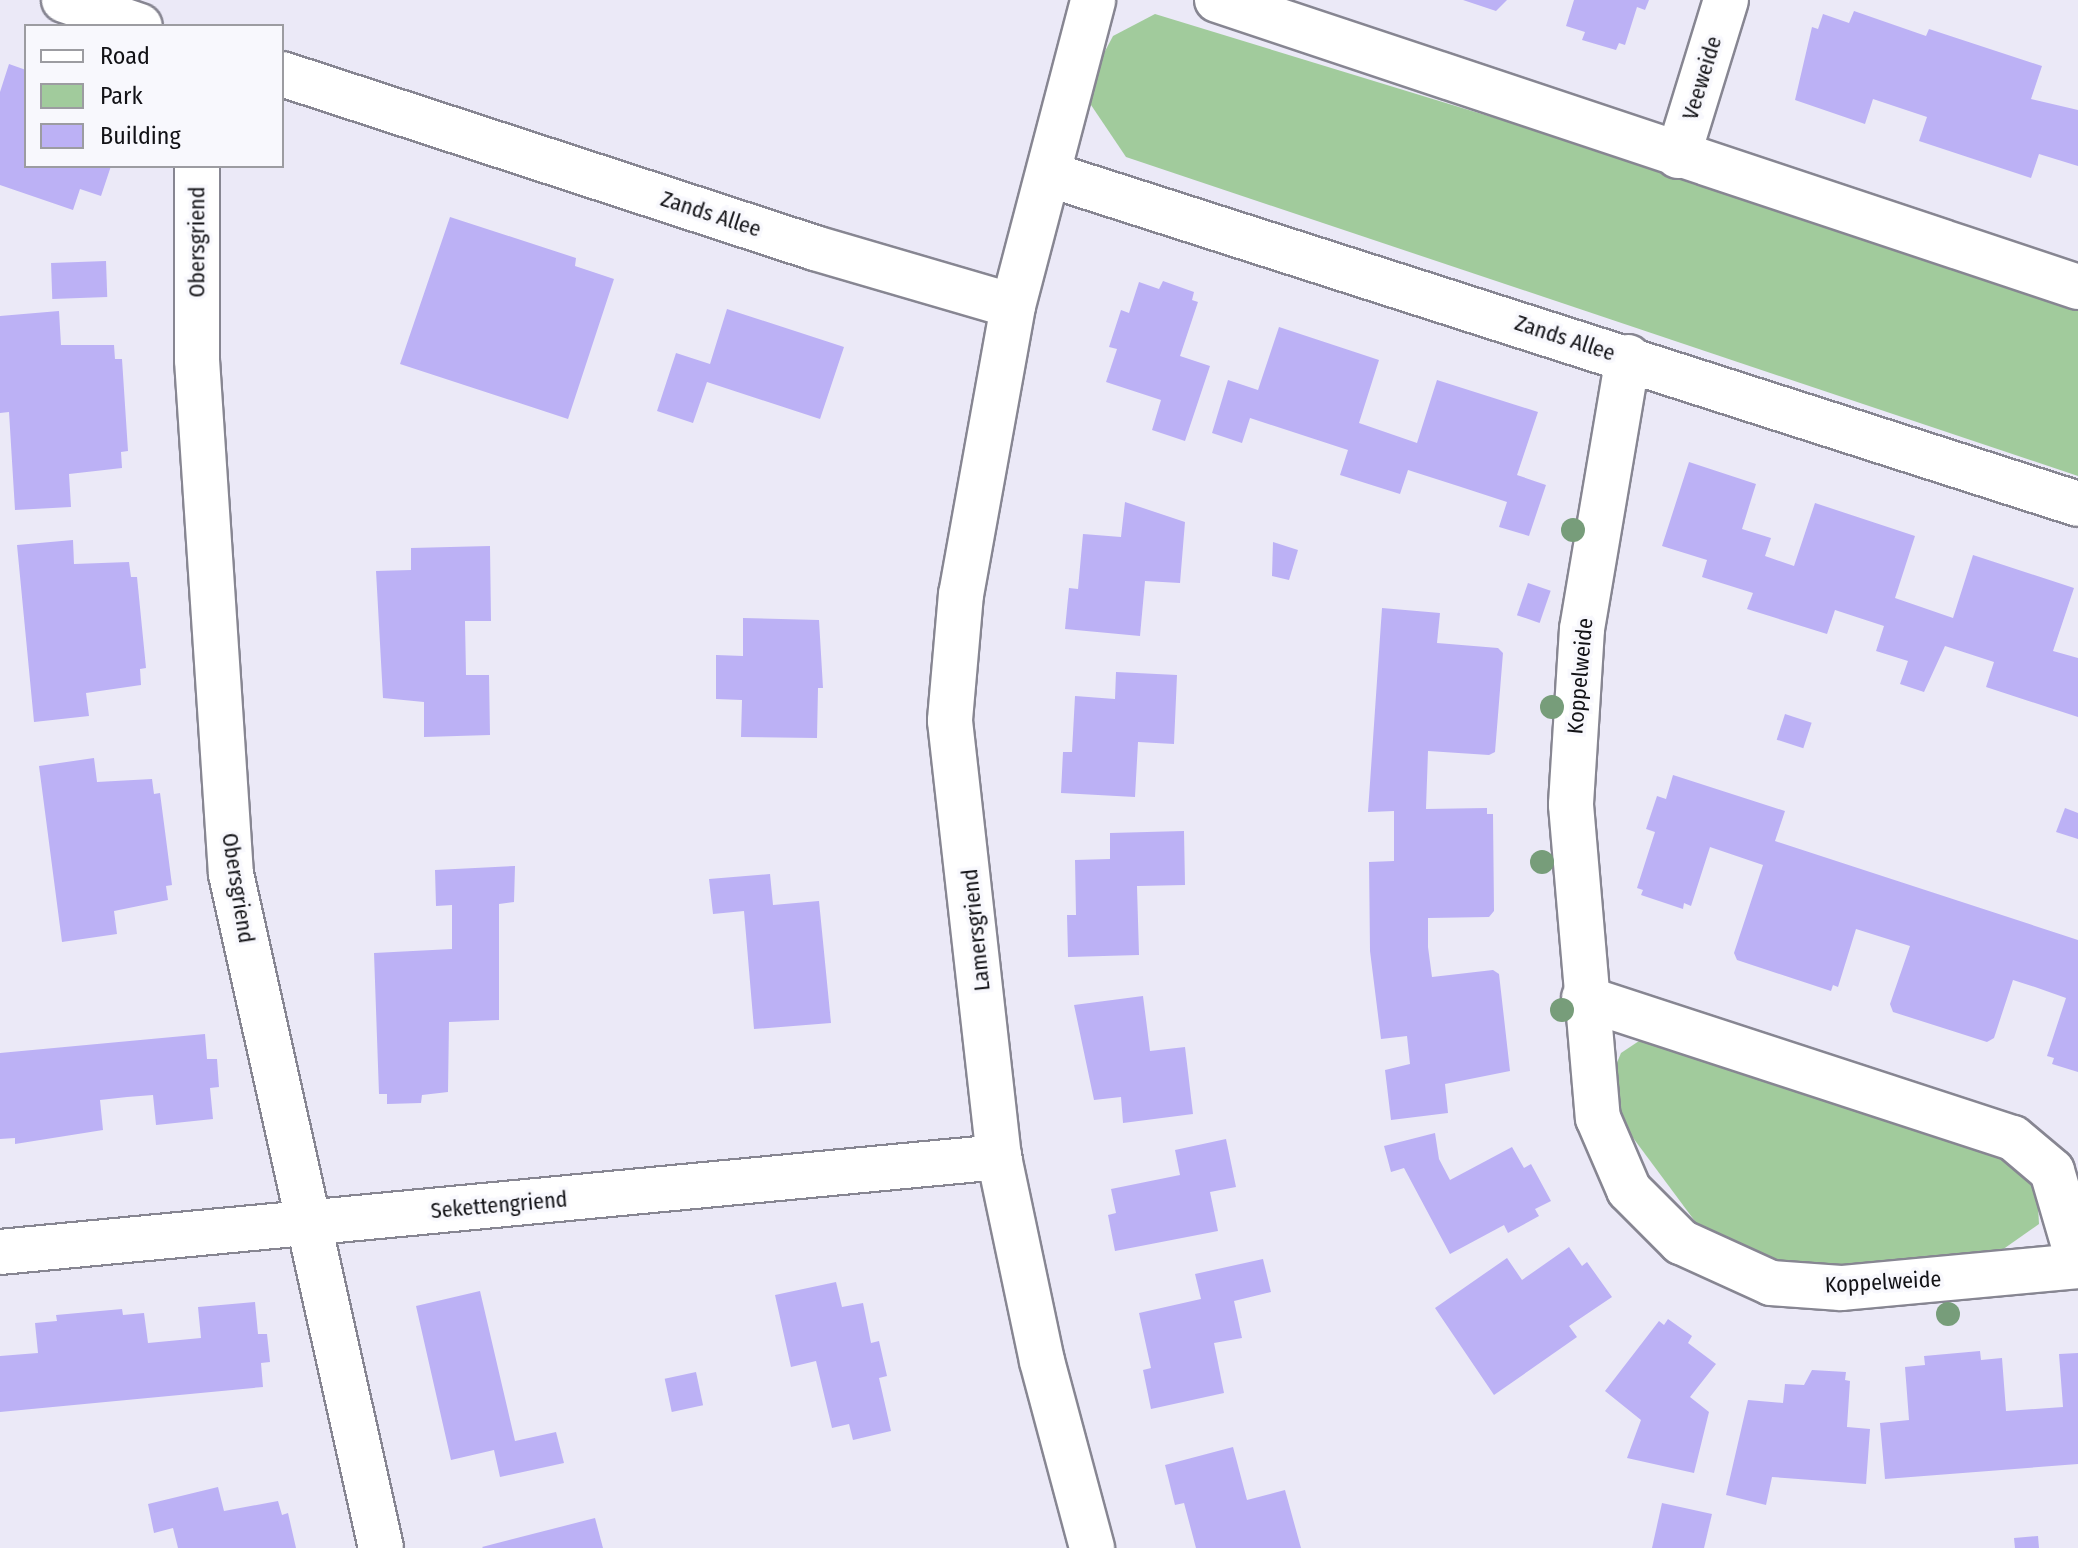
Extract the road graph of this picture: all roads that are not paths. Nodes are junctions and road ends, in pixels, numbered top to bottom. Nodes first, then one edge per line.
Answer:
1 (64, 0) edge
2 (1093, 0) edge
3 (1217, 0) edge
4 (1726, 0) edge
5 (134, 24) edge
6 (284, 75) edge
7 (1678, 156) junction
8 (197, 168) edge
9 (1051, 175) junction
10 (2078, 287) edge
11 (1013, 306) junction
12 (1628, 357) junction
13 (2078, 504) edge
14 (1584, 998) junction
15 (999, 1157) junction
16 (307, 1223) junction
17 (0, 1252) edge
18 (2078, 1260) edge
19 (2078, 1266) edge
20 (381, 1548) edge
21 (1092, 1548) edge

1 - 5 street
2 - 9 street
3 - 7 street
4 - 7 street, Veeweide
6 - 11 street, Zands Allee
7 - 10 street
8 - 16 street, Obersgriend
9 - 11 street
9 - 12 street, Zands Allee
11 - 15 street, Lamersgriend
12 - 13 street, Zands Allee
12 - 14 street, Koppelweide
14 - 18 street
14 - 19 street, Koppelweide
15 - 16 street, Sekettengriend
15 - 21 street, Lamersgriend
16 - 17 street, Sekettengriend
16 - 20 street, Obersgriend

